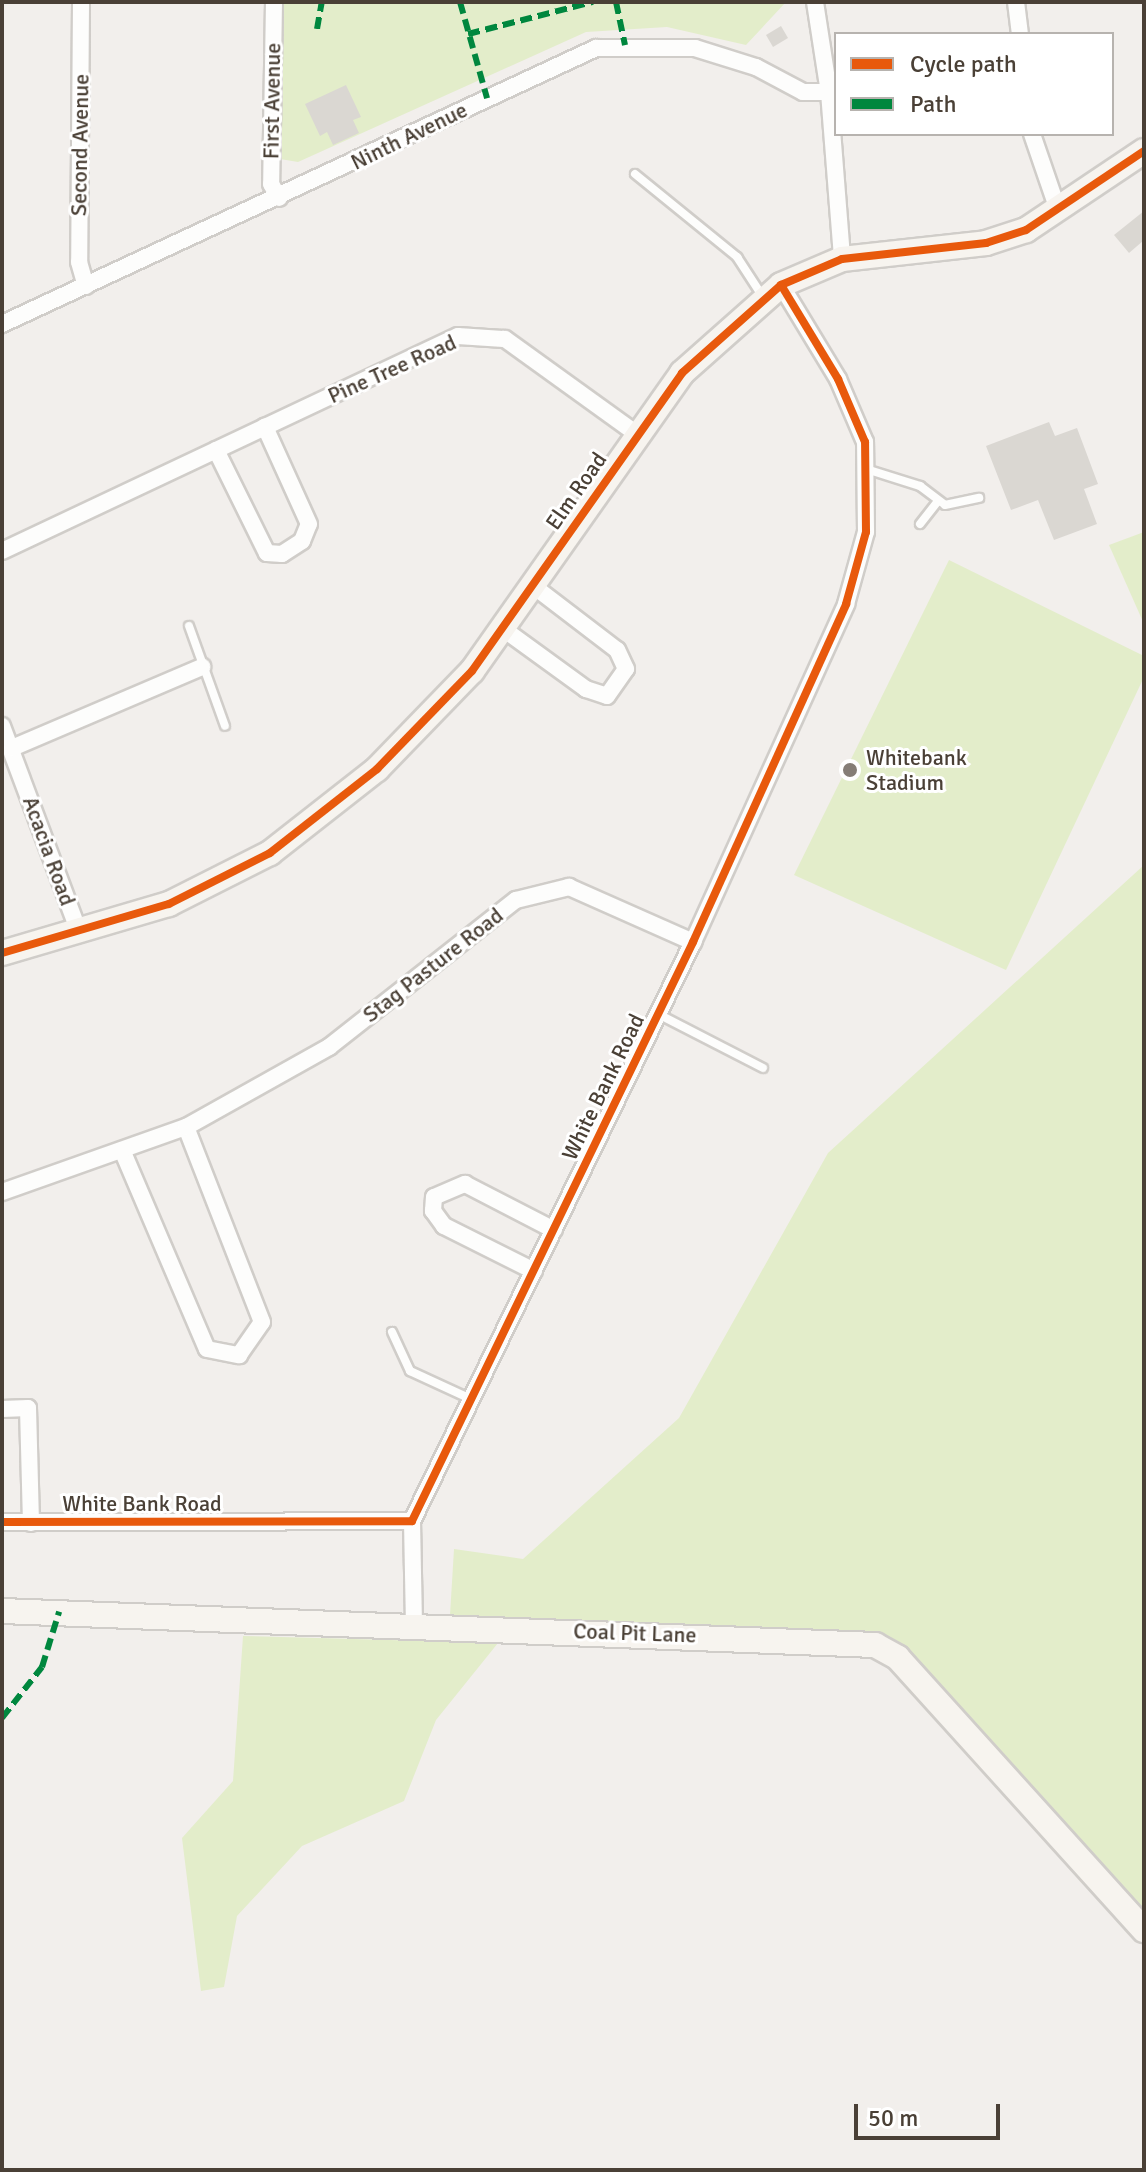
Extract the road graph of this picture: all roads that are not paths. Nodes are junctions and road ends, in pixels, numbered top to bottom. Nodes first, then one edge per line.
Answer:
1 (81, 2) edge
2 (274, 2) edge
3 (815, 2) edge
4 (1016, 2) edge
5 (1020, 32) edge
6 (829, 92) junction
7 (1033, 136) edge
8 (1144, 151) edge
9 (635, 174) dead end
10 (279, 198) junction
11 (1058, 210) junction
12 (842, 259) junction
13 (86, 286) junction
14 (772, 291) junction
15 (2, 324) edge
16 (265, 427) junction
17 (638, 435) junction
18 (216, 450) junction
19 (865, 469) junction
20 (979, 498) dead end
21 (937, 502) junction
22 (920, 524) dead end
23 (2, 551) edge
24 (532, 585) junction
25 (189, 626) dead end
26 (502, 628) junction
27 (202, 667) junction
28 (2, 726) edge
29 (225, 726) dead end
30 (10, 758) edge
31 (79, 932) junction
32 (693, 942) junction
33 (2, 953) edge
34 (658, 1014) junction
35 (763, 1068) dead end
36 (186, 1127) junction
37 (122, 1150) junction
38 (2, 1192) edge
39 (554, 1230) junction
40 (534, 1271) junction
41 (392, 1332) dead end
42 (471, 1400) junction
43 (2, 1409) edge
44 (412, 1521) junction
45 (2, 1522) edge
46 (31, 1523) junction
47 (2, 1611) edge
48 (414, 1625) junction
49 (1144, 1930) edge

1 - 13 street, Second Avenue
2 - 10 street, First Avenue
3 - 6 street
4 - 5 street
6 - 10 street, Ninth Avenue
6 - 12 street
7 - 11 street
8 - 11 street, Elm Road
9 - 14 lane
10 - 13 street, Ninth Avenue
11 - 12 street, Elm Road
12 - 14 street, Elm Road
13 - 15 street, Ninth Avenue
14 - 17 street, Elm Road
14 - 19 street, White Bank Road
16 - 17 street, Pine Tree Road
16 - 18 street, Pine Tree Road
16 - 18 street
17 - 24 street, Elm Road
18 - 23 street, Pine Tree Road
19 - 21 lane
19 - 32 street, White Bank Road
20 - 21 lane
21 - 22 lane
24 - 26 street, Elm Road
24 - 26 street
25 - 27 lane
26 - 31 street, Elm Road
27 - 29 lane
27 - 30 street
28 - 30 street, Acacia Road
30 - 31 street, Acacia Road
31 - 33 street, Elm Road
32 - 34 street, White Bank Road
32 - 36 street, Stag Pasture Road
34 - 35 lane
34 - 39 street, White Bank Road
36 - 37 street, Stag Pasture Road
36 - 37 street
37 - 38 street, Stag Pasture Road
39 - 40 street, White Bank Road
39 - 40 street
40 - 42 street, White Bank Road
41 - 42 lane
42 - 44 street, White Bank Road
43 - 46 street, White Bank Road
44 - 46 street, White Bank Road
44 - 48 street
45 - 46 street, White Bank Road
47 - 48 street, Coal Pit Lane
48 - 49 street, Coal Pit Lane

